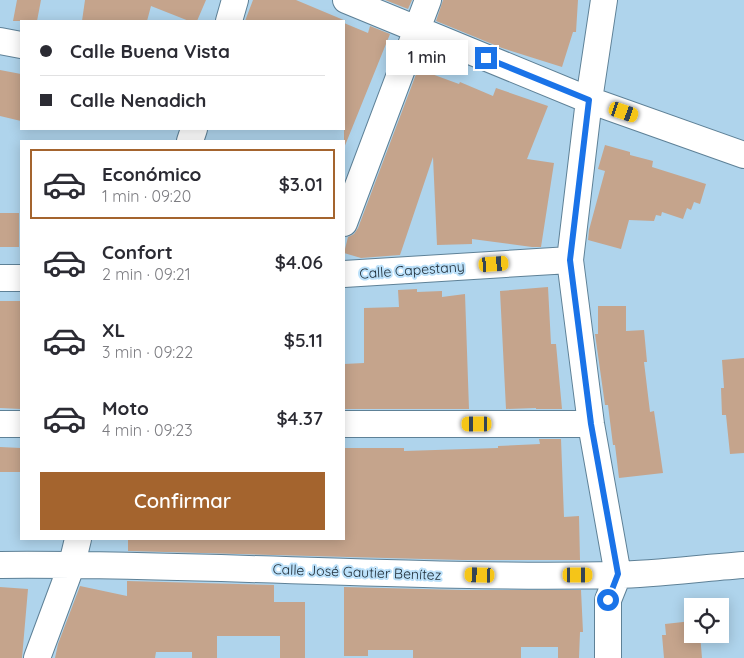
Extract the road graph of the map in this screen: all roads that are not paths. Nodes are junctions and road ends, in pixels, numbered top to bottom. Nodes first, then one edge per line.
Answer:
1 (236, 0) edge
2 (346, 0) edge
3 (428, 0) edge
4 (604, 0) edge
5 (229, 20) edge
6 (416, 30) junction
7 (0, 41) edge
8 (20, 45) edge
9 (589, 100) junction
10 (744, 155) edge
11 (345, 220) edge
12 (570, 260) junction
13 (345, 274) edge
14 (0, 278) edge
15 (20, 278) edge
16 (0, 424) edge
17 (20, 424) edge
18 (345, 424) edge
19 (591, 424) junction
20 (78, 540) edge
21 (72, 564) junction
22 (0, 565) edge
23 (744, 565) edge
24 (618, 574) junction
25 (37, 658) edge
26 (608, 658) edge

1 - 5 street
2 - 6 street
3 - 6 street
4 - 9 street
6 - 9 street
6 - 11 street
7 - 8 street
9 - 10 street
9 - 12 street
12 - 13 street, Calle Capestany
12 - 19 street
14 - 15 street
16 - 17 street
18 - 19 street
19 - 24 street
20 - 21 street
21 - 22 street, Calle José Gautier Benítez
21 - 24 street, Calle José Gautier Benítez
21 - 25 street
23 - 24 street, Calle José Gautier Benítez
24 - 26 street

